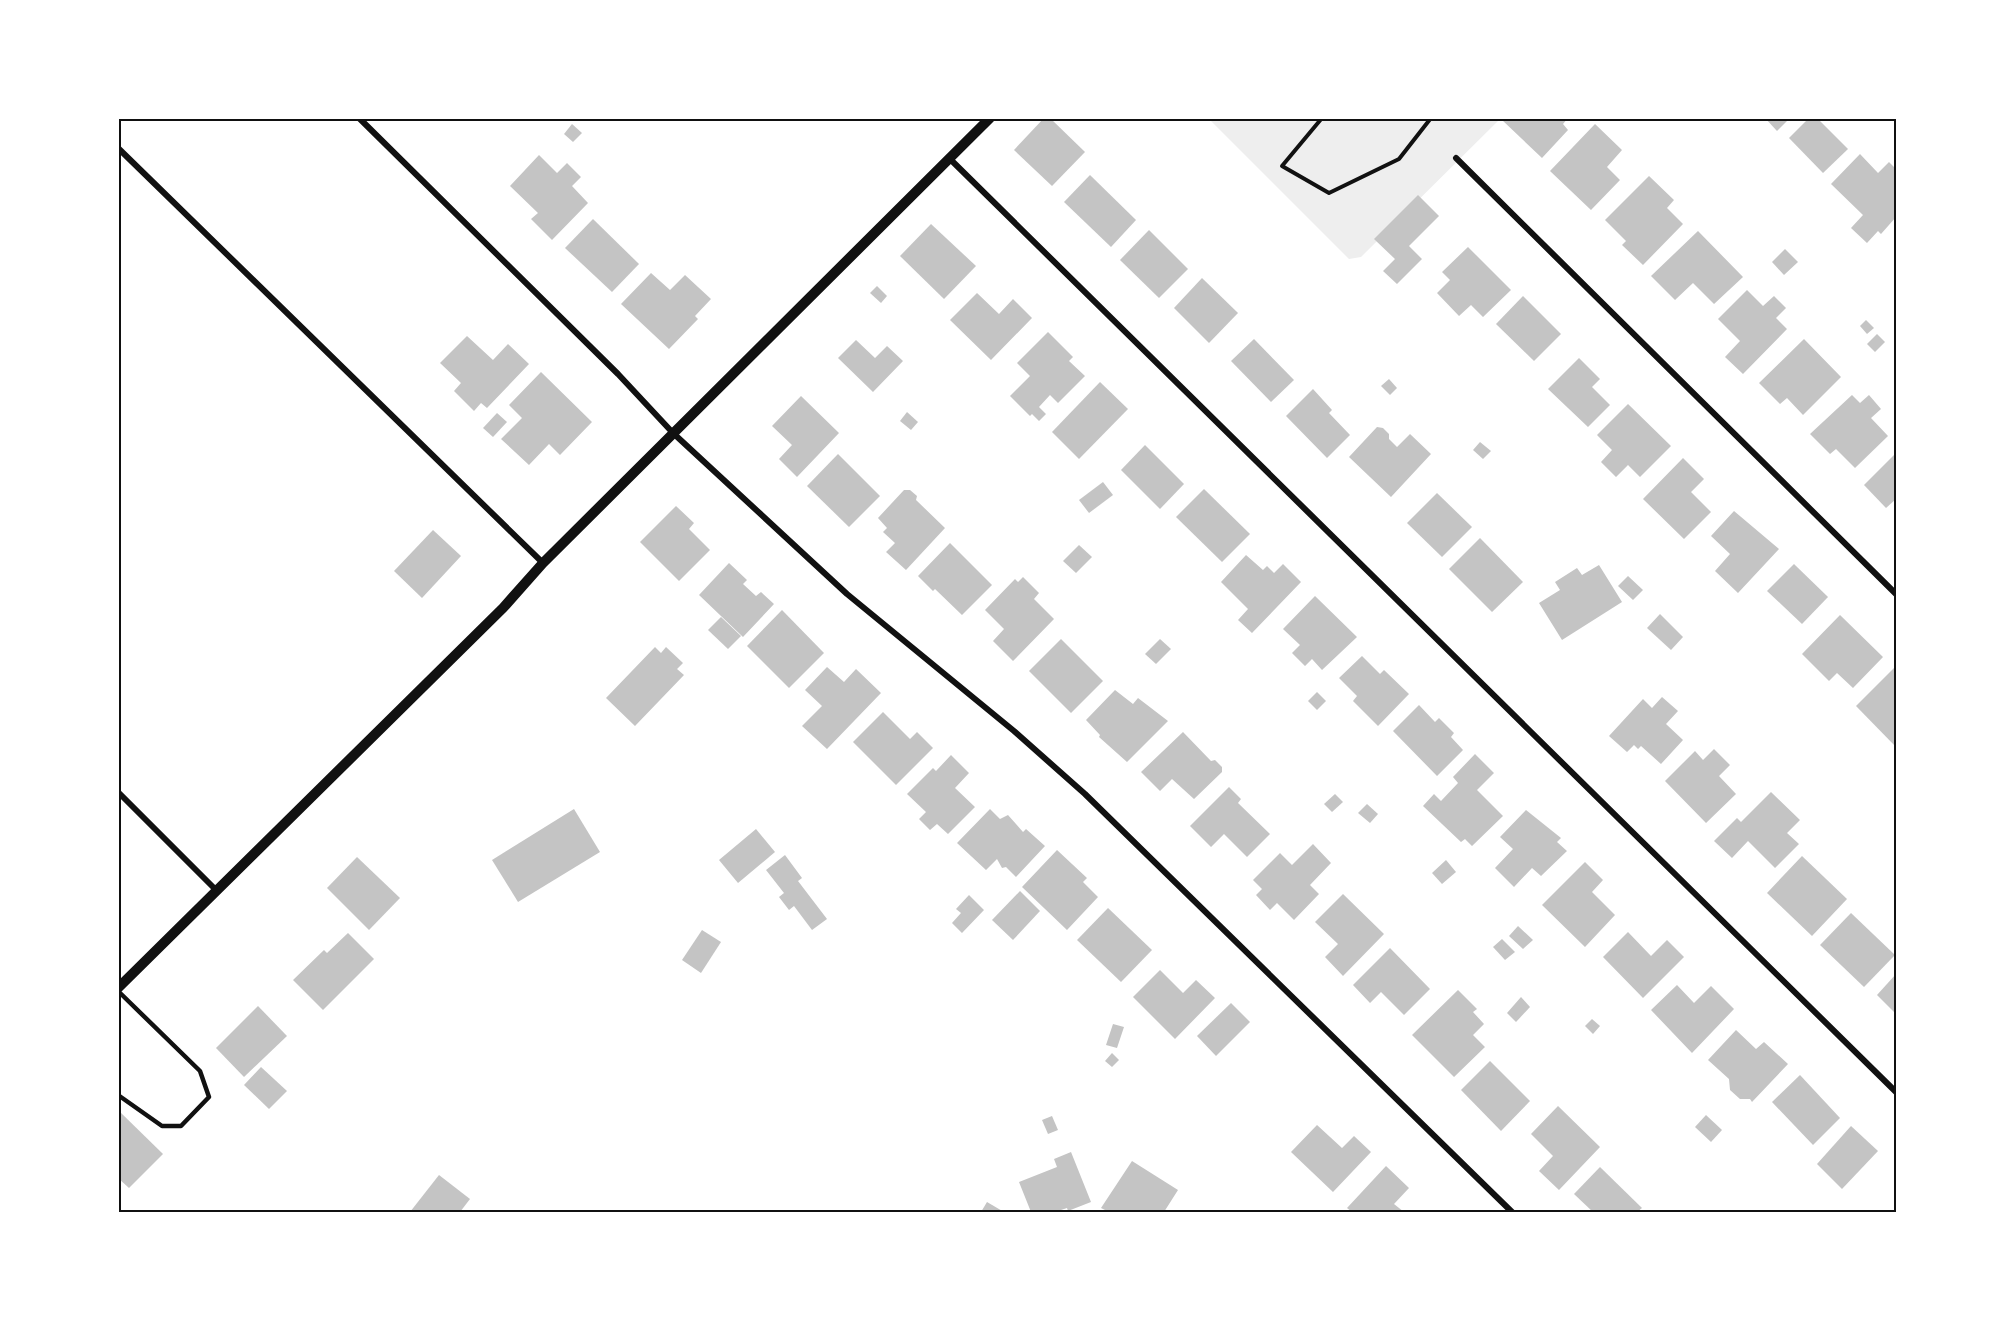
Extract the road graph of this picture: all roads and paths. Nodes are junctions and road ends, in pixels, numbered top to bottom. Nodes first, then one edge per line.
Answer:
1 (359, 118) edge
2 (990, 118) edge
3 (1322, 118) edge
4 (1331, 118) edge
5 (1359, 118) edge
6 (1431, 118) edge
7 (118, 148) edge
8 (1456, 158) dead end
9 (950, 159) junction
10 (673, 433) junction
11 (543, 563) junction
12 (1896, 594) edge
13 (118, 792) edge
14 (216, 890) junction
15 (118, 990) edge
16 (1896, 1092) edge
17 (118, 1095) edge
18 (1512, 1212) edge

1 - 10 street
2 - 9 street
3 - 6 path
4 - 5 path
7 - 11 street
8 - 12 street
9 - 10 street
9 - 16 street
10 - 11 street
10 - 18 street
11 - 14 street
13 - 14 street
14 - 15 street
15 - 17 lane

